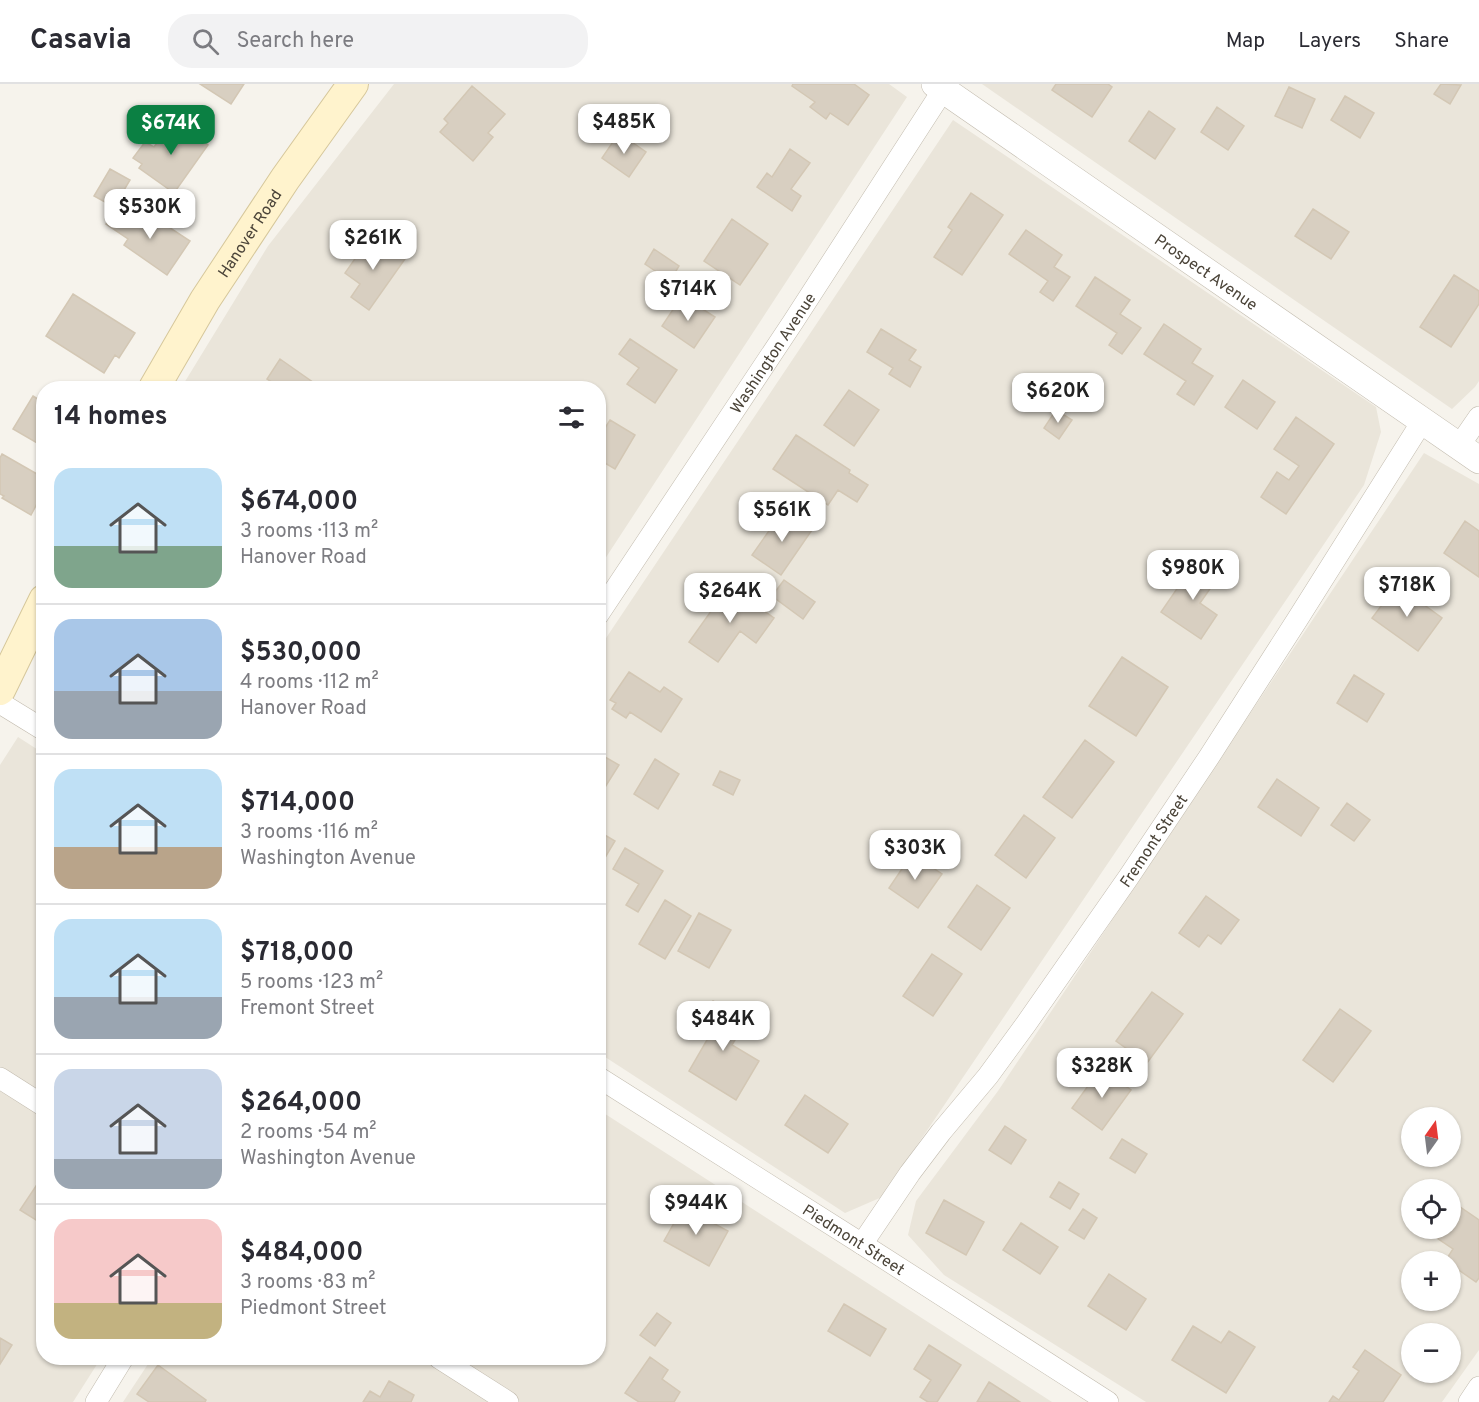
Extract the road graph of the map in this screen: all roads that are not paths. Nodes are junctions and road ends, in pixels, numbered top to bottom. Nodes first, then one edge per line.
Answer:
1 (353, 84) edge
2 (939, 87) edge
3 (158, 381) edge
4 (1479, 417) edge
5 (1423, 420) junction
6 (1469, 453) edge
7 (606, 603) edge
8 (36, 616) edge
9 (0, 690) edge
10 (0, 703) edge
11 (36, 725) edge
12 (0, 1078) edge
13 (606, 1082) edge
14 (36, 1101) edge
15 (862, 1244) junction
16 (119, 1365) edge
17 (450, 1365) edge
18 (1479, 1387) edge
19 (96, 1402) edge
20 (508, 1402) edge
21 (1108, 1402) edge
22 (1469, 1402) edge

1 - 3 main road, Hanover Road
2 - 5 street, Prospect Avenue
2 - 7 street, Washington Avenue
4 - 6 street
5 - 6 street, Prospect Avenue
5 - 15 street, Fremont Street
8 - 9 main road
10 - 11 street
12 - 14 street
13 - 15 street, Piedmont Street
15 - 21 street, Piedmont Street
16 - 19 street
17 - 20 street
18 - 22 street

